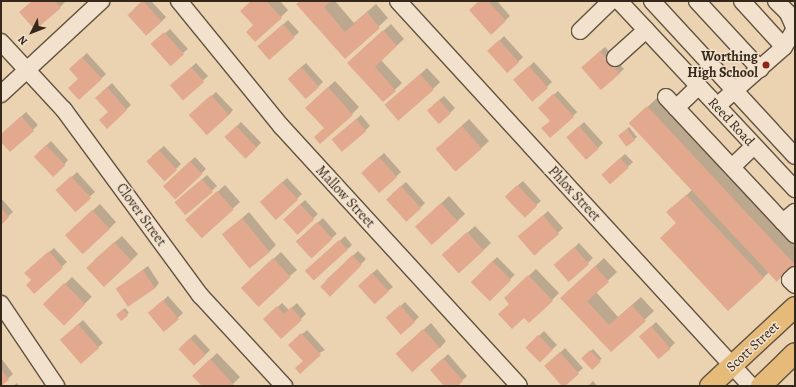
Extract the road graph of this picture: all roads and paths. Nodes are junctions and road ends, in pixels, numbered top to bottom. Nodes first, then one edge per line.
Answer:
1 (101, 1) edge
2 (179, 1) edge
3 (398, 1) edge
4 (619, 1) edge
5 (652, 1) edge
6 (697, 1) edge
7 (742, 1) edge
8 (776, 1) edge
9 (604, 4) edge
10 (580, 30) dead end
11 (646, 30) junction
12 (1, 42) edge
13 (784, 47) junction
14 (614, 58) dead end
15 (760, 69) junction
16 (27, 70) junction
17 (698, 87) junction
18 (735, 91) junction
19 (1, 94) edge
20 (717, 106) junction
21 (754, 146) junction
22 (795, 156) edge
23 (732, 167) junction
24 (795, 189) edge
25 (789, 217) edge
26 (795, 235) edge
27 (795, 275) edge
28 (795, 285) edge
29 (1, 304) edge
30 (795, 307) edge
31 (795, 353) edge
32 (732, 365) junction
33 (56, 386) edge
34 (284, 386) edge
35 (519, 386) edge
36 (710, 386) edge
37 (751, 386) edge
38 (761, 386) edge

1 - 16 street
2 - 35 street, Mallow Street
3 - 32 street, Phlox Street
4 - 11 street, Reed Road
5 - 18 street, Reed Road
6 - 15 street
7 - 13 street
8 - 13 street
9 - 10 street
11 - 14 street
11 - 17 street, Reed Road
12 - 16 street, Clover Street
13 - 15 street
15 - 18 street
16 - 19 street
16 - 34 street, Clover Street
17 - 20 street, Reed Road
17 - 23 street
18 - 20 street
18 - 22 street, Reed Road
20 - 21 street, Reed Road
21 - 23 street
21 - 24 street, Reed Road
23 - 25 street
25 - 26 street
27 - 28 street
29 - 33 street
30 - 32 main road, Scott Street
31 - 38 main road
32 - 36 main road, Scott Street
32 - 37 street, Phlox Street

